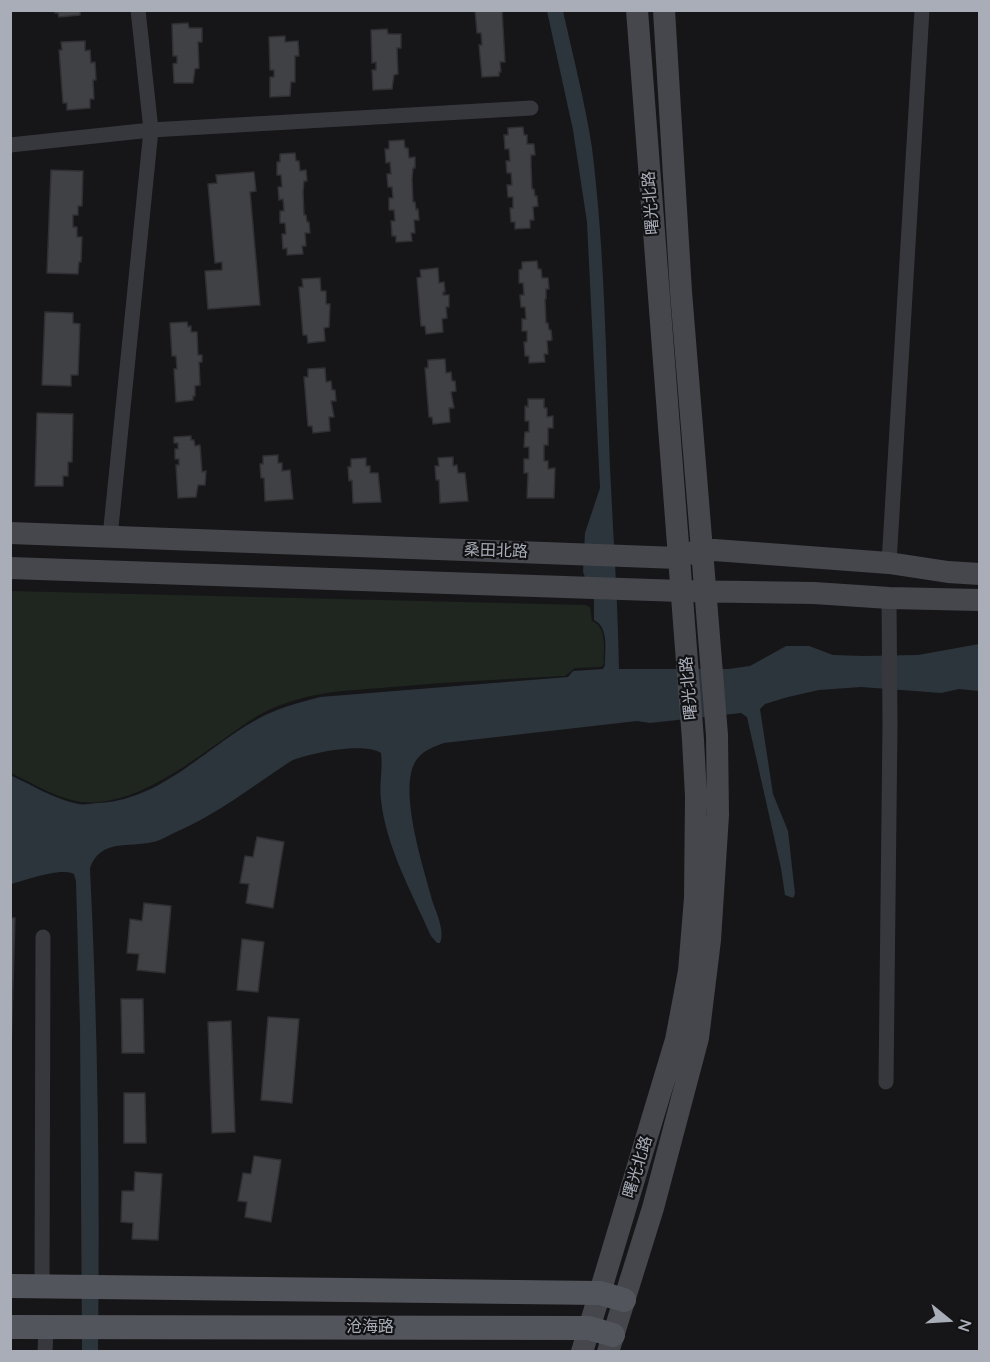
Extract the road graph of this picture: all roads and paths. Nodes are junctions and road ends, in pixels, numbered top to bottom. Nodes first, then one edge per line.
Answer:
1 (138, 10) edge
2 (637, 10) edge
3 (664, 10) edge
4 (922, 10) edge
5 (531, 108) dead end
6 (151, 130) junction
7 (10, 145) edge
8 (10, 533) edge
9 (110, 537) junction
10 (701, 549) junction
11 (678, 558) junction
12 (889, 563) junction
13 (10, 568) edge
14 (980, 574) edge
15 (681, 591) junction
16 (704, 591) junction
17 (889, 598) junction
18 (980, 600) edge
19 (43, 938) dead end
20 (886, 1083) dead end
21 (10, 1286) edge
22 (42, 1287) junction
23 (600, 1293) junction
24 (624, 1300) junction
25 (10, 1327) edge
26 (46, 1327) junction
27 (589, 1328) junction
28 (611, 1343) edge
29 (45, 1352) edge
30 (582, 1352) edge

1 - 6 street
2 - 11 main road, 曙光北路
3 - 10 main road, 曙光北路
4 - 12 street
5 - 6 street
6 - 7 street
6 - 9 street
8 - 9 main road, 桑田北路
9 - 11 main road, 桑田北路
10 - 11 main road, 桑田北路
10 - 12 main road, 桑田北路
10 - 16 main road, 曙光北路
11 - 15 main road, 曙光北路
12 - 14 main road, 桑田北路
13 - 15 main road, 桑田北路
15 - 16 main road, 桑田北路
15 - 23 main road, 曙光北路
16 - 17 main road, 桑田北路
16 - 24 main road, 曙光北路
17 - 18 main road, 桑田北路
17 - 20 street
19 - 22 street
21 - 22 main road
22 - 23 main road
23 - 24 main road
23 - 27 main road, 曙光北路
24 - 28 main road, 曙光北路
25 - 26 main road, 沧海路
26 - 27 main road, 沧海路
26 - 29 street
27 - 28 main road, 沧海路
27 - 30 main road, 曙光北路

